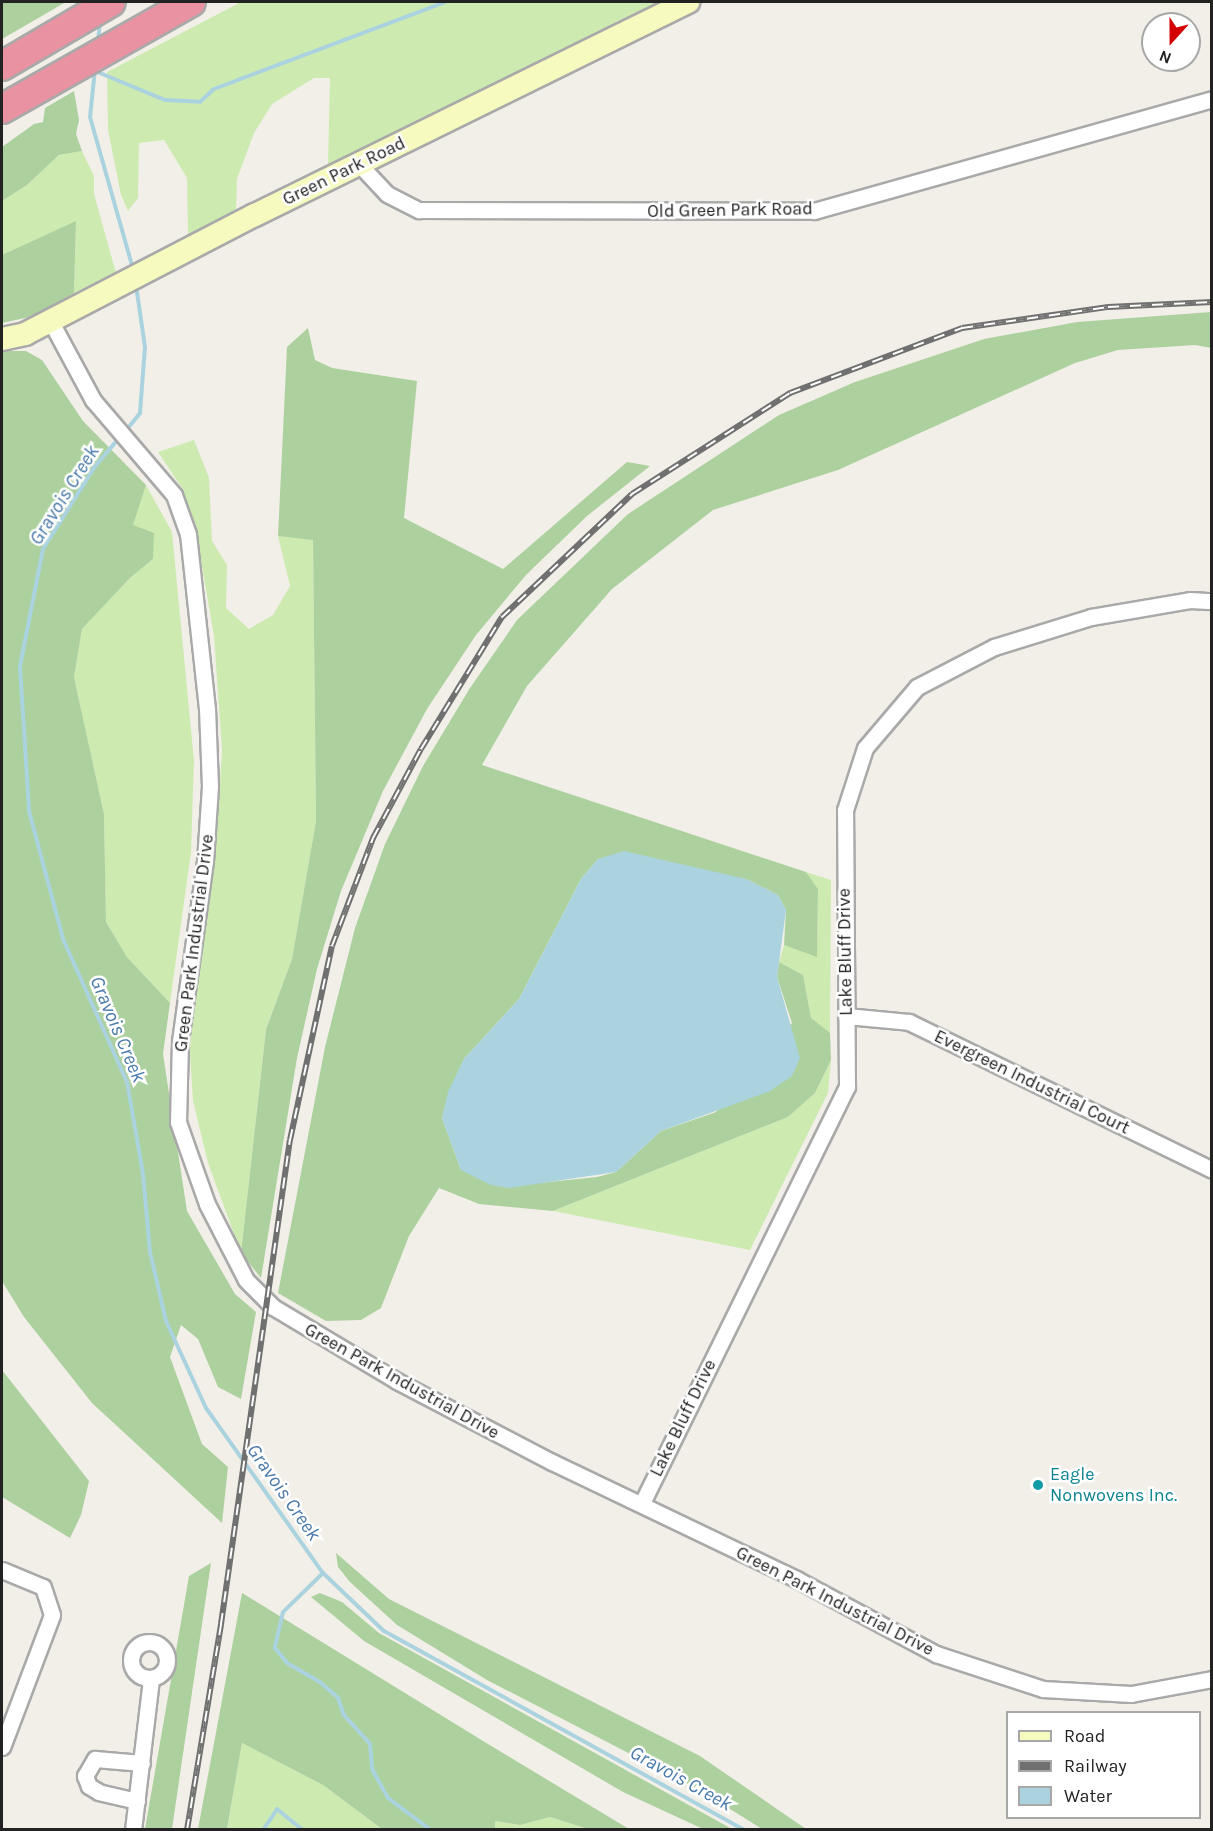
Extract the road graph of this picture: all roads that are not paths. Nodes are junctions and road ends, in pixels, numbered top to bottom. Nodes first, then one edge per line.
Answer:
1 (111, 2) edge
2 (688, 2) edge
3 (180, 7) edge
4 (2, 66) edge
5 (1212, 99) edge
6 (13, 102) edge
7 (358, 163) junction
8 (51, 321) junction
9 (2, 339) edge
10 (1212, 601) edge
11 (846, 1016) junction
12 (1212, 1170) edge
13 (642, 1503) junction
14 (2, 1570) edge
15 (151, 1678) dead end
16 (1212, 1679) edge
17 (2, 1747) edge
18 (142, 1763) junction
19 (137, 1802) junction
20 (133, 1830) edge

1 - 4 highway
2 - 7 street, Green Park Road
3 - 6 highway
5 - 7 street, Old Green Park Road
7 - 8 street, Green Park Road
8 - 9 street, Green Park Road
8 - 13 street, Green Park Industrial Drive
10 - 11 street, Lake Bluff Drive
11 - 12 street, Evergreen Industrial Court
11 - 13 street, Lake Bluff Drive
13 - 16 street, Green Park Industrial Drive
14 - 17 street
15 - 18 street
18 - 19 street
18 - 19 street
19 - 20 street

